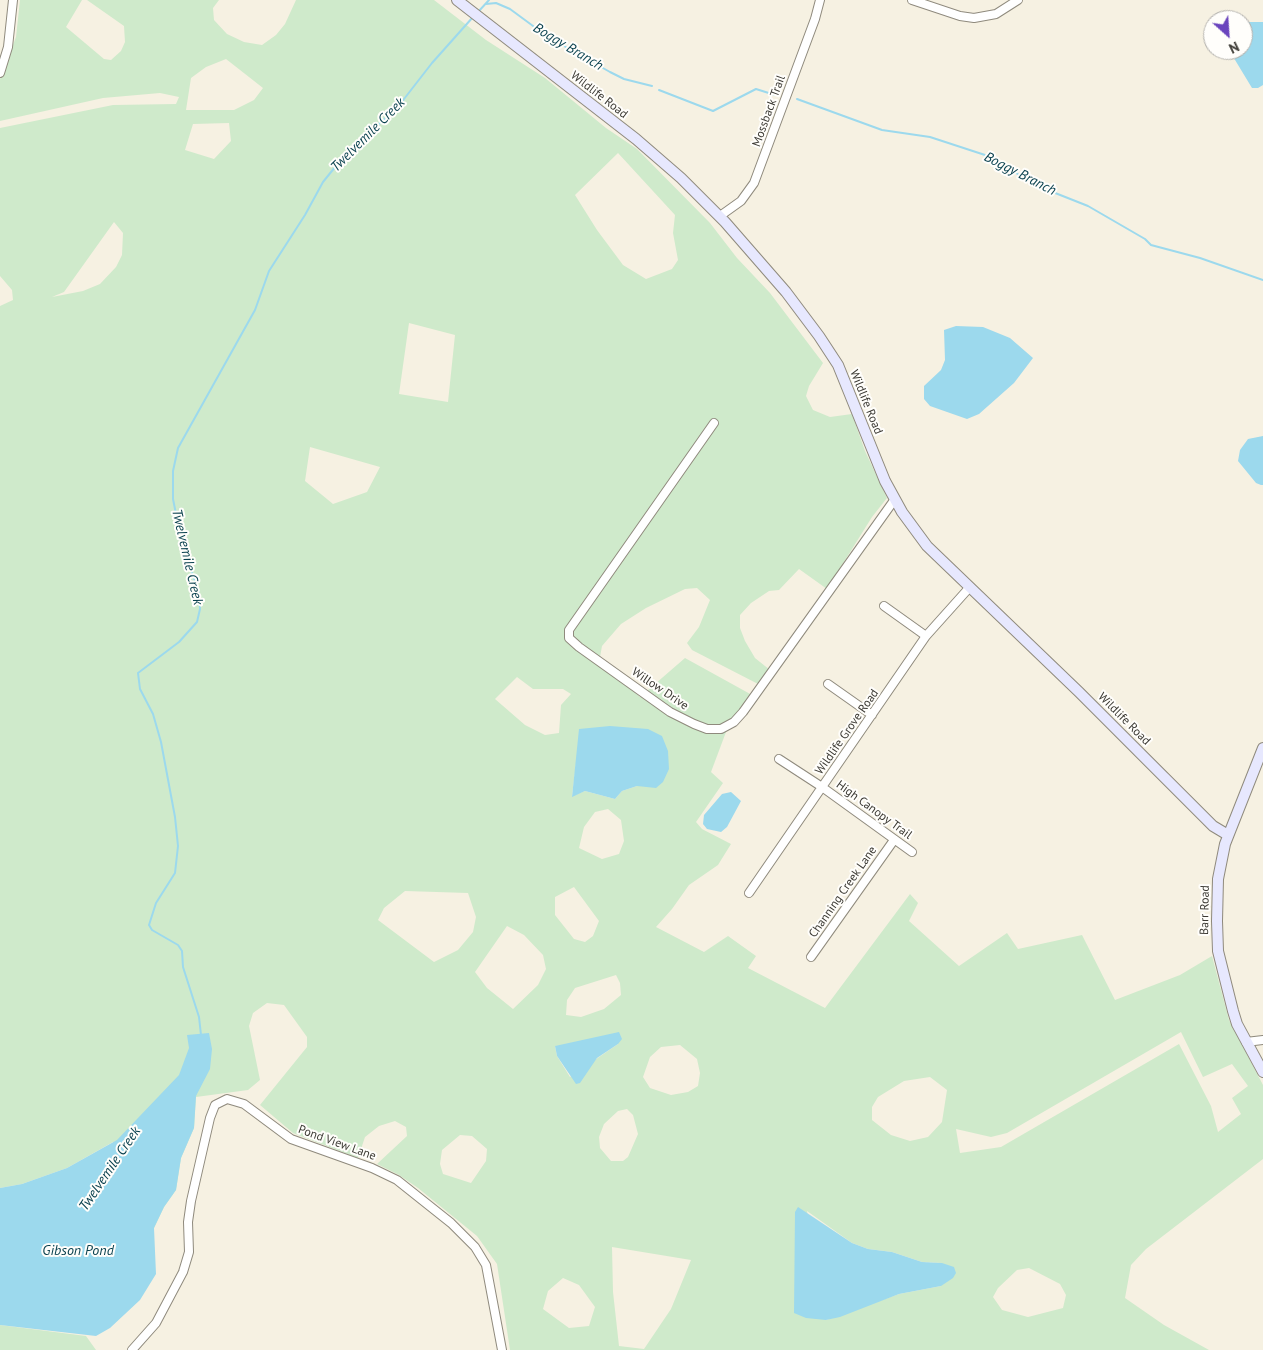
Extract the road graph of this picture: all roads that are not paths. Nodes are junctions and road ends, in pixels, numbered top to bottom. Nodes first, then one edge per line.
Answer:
1 (13, 0) edge
2 (457, 0) edge
3 (820, 0) edge
4 (912, 0) edge
5 (1018, 0) edge
6 (0, 73) edge
7 (720, 216) junction
8 (714, 423) dead end
9 (894, 499) junction
10 (969, 588) junction
11 (884, 606) dead end
12 (926, 636) junction
13 (828, 684) dead end
14 (872, 715) junction
15 (1263, 748) edge
16 (779, 759) dead end
17 (822, 787) junction
18 (1228, 835) junction
19 (894, 840) junction
20 (912, 852) dead end
21 (749, 893) dead end
22 (811, 957) dead end
23 (1263, 1040) edge
24 (1246, 1042) junction
25 (1263, 1072) edge
26 (132, 1350) edge
27 (502, 1350) edge

1 - 6 street
2 - 7 street, Wildlife Road
3 - 7 street, Mossback Trail
4 - 5 street
7 - 9 street, Wildlife Road
8 - 9 street, Willow Drive
9 - 10 street, Wildlife Road
10 - 12 street, Wildlife Grove Road
10 - 18 street, Wildlife Road
11 - 12 street
12 - 14 street, Wildlife Grove Road
13 - 14 street
14 - 17 street, Wildlife Grove Road
15 - 18 street, Barr Road
16 - 17 street, High Canopy Trail
17 - 19 street, High Canopy Trail
17 - 21 street, Wildlife Grove Road
18 - 24 street, Barr Road
19 - 20 street, High Canopy Trail
19 - 22 street, Channing Creek Lane
23 - 24 street
24 - 25 street, Barr Road
26 - 27 street, Pond View Lane

